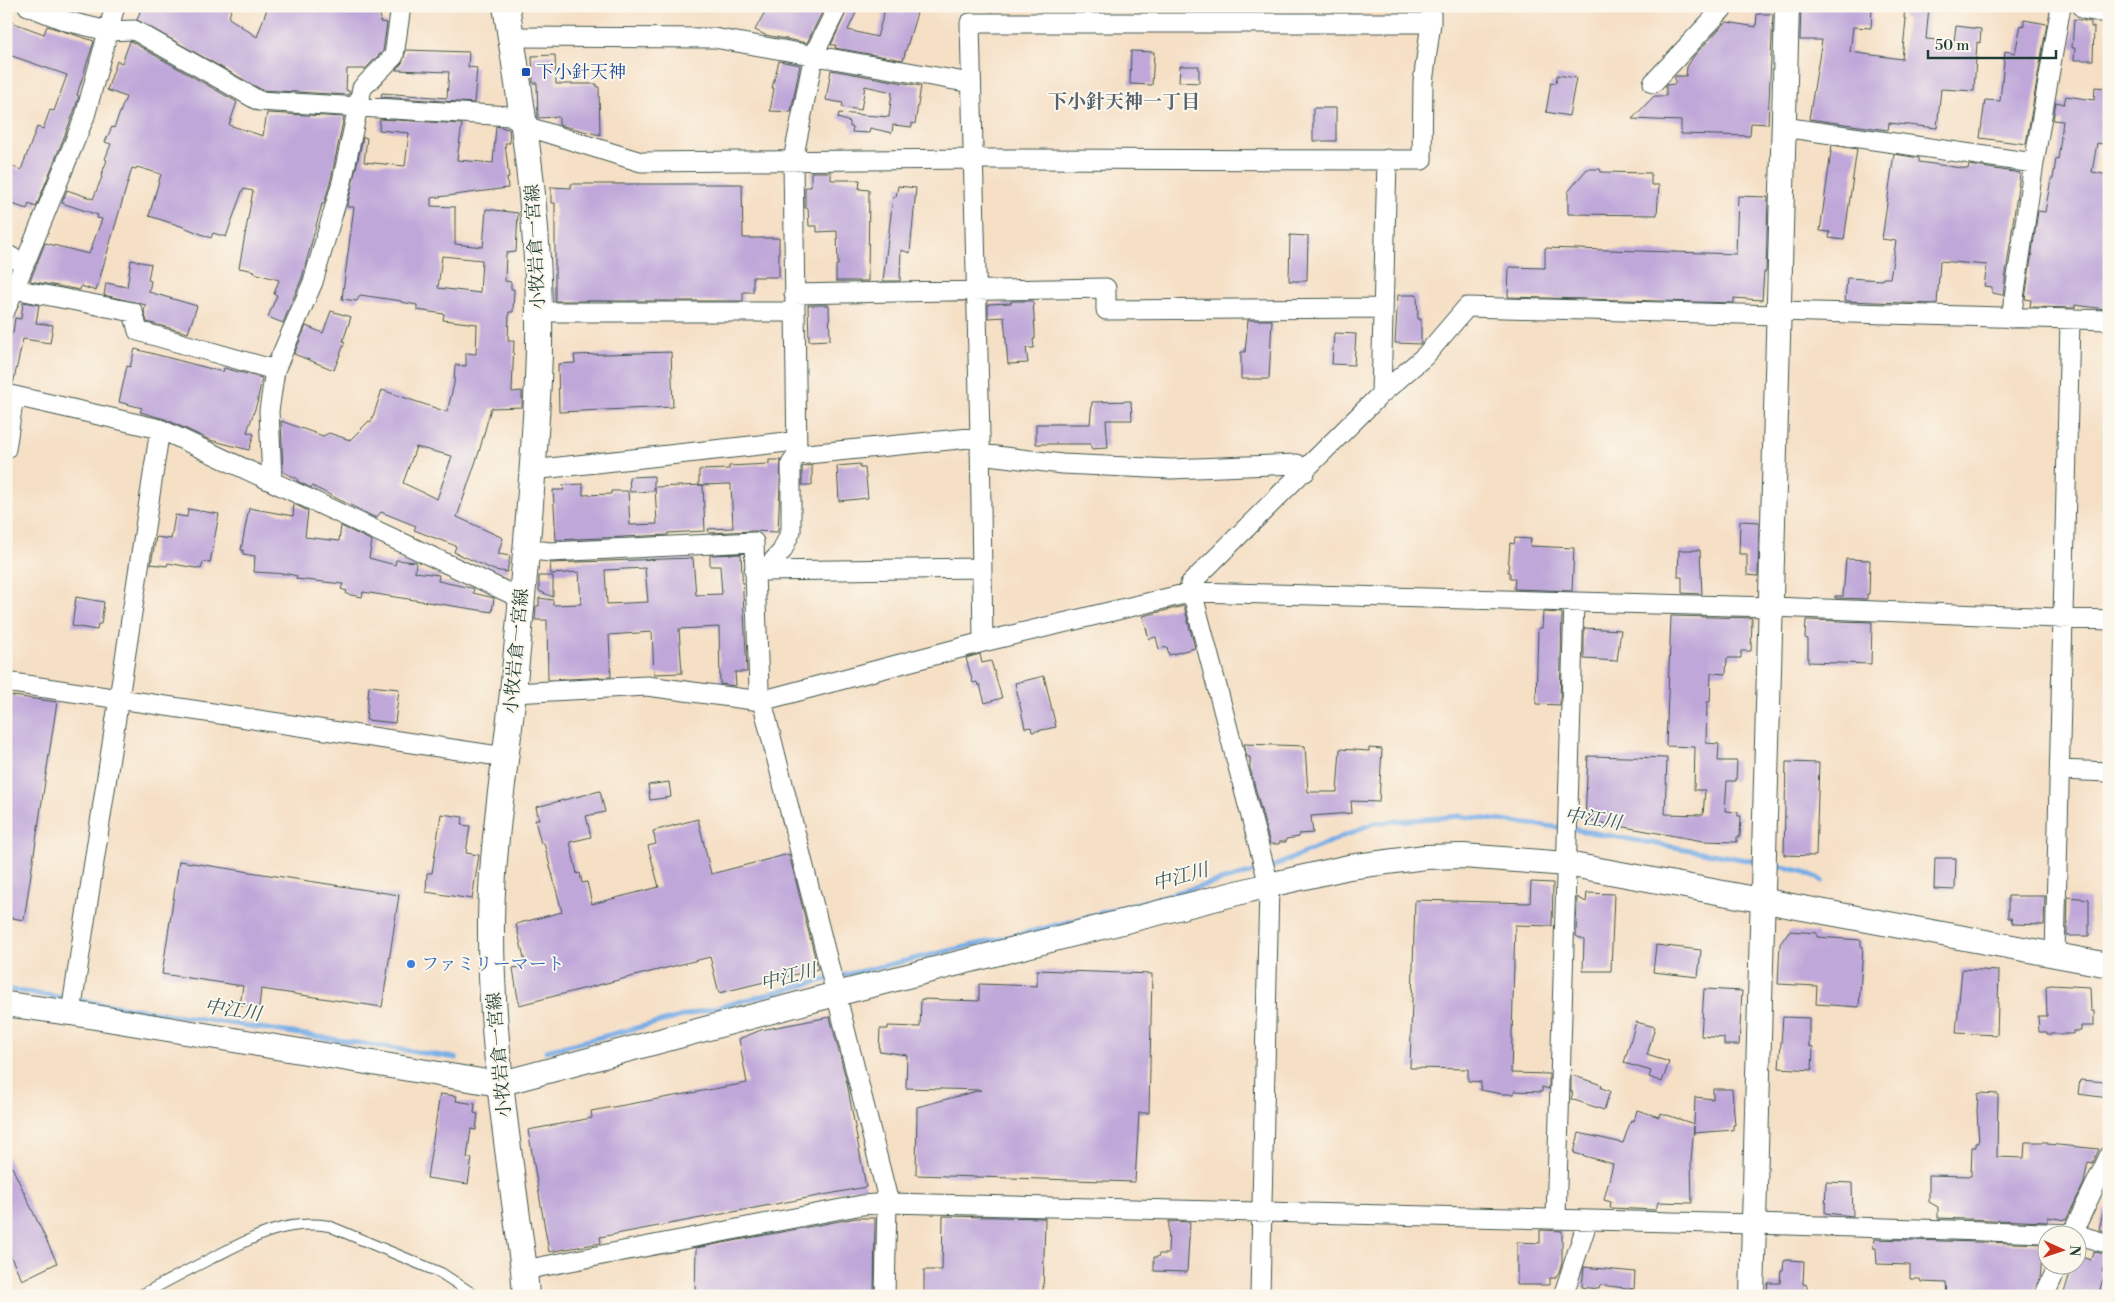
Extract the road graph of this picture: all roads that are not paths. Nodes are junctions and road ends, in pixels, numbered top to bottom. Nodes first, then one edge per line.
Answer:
1 (28, 6) edge
2 (115, 6) edge
3 (400, 6) edge
4 (506, 6) edge
5 (838, 6) edge
6 (1724, 6) edge
7 (1787, 6) edge
8 (2061, 6) edge
9 (2086, 6) edge
10 (2109, 10) edge
11 (1431, 15) edge
12 (108, 31) junction
13 (511, 37) junction
14 (814, 54) junction
15 (1653, 82) dead end
16 (971, 83) junction
17 (357, 107) junction
18 (525, 126) junction
19 (1783, 127) junction
20 (973, 159) junction
21 (1387, 159) junction
22 (793, 160) junction
23 (2034, 163) junction
24 (6, 254) edge
25 (24, 264) junction
26 (14, 288) junction
27 (976, 291) junction
28 (794, 303) junction
29 (1383, 308) junction
30 (6, 309) edge
31 (539, 312) junction
32 (1778, 313) junction
33 (2011, 318) junction
34 (2070, 320) junction
35 (2109, 320) edge
36 (275, 370) junction
37 (1381, 394) junction
38 (10, 395) edge
39 (160, 429) junction
40 (980, 445) junction
41 (796, 448) junction
42 (6, 449) edge
43 (532, 470) junction
44 (1305, 472) junction
45 (272, 481) junction
46 (525, 548) junction
47 (982, 568) junction
48 (759, 571) junction
49 (1193, 592) junction
50 (520, 598) junction
51 (1574, 602) junction
52 (1771, 607) junction
53 (2064, 618) junction
54 (2109, 620) edge
55 (983, 642) junction
56 (6, 682) edge
57 (512, 693) junction
58 (118, 699) junction
59 (762, 701) junction
60 (505, 757) junction
61 (2060, 770) junction
62 (2109, 772) edge
63 (1568, 858) junction
64 (1268, 882) junction
65 (1764, 901) junction
66 (2055, 955) junction
67 (2109, 965) edge
68 (836, 992) junction
69 (6, 1004) edge
70 (71, 1012) junction
71 (499, 1084) junction
72 (2109, 1156) edge
73 (888, 1203) junction
74 (1262, 1212) junction
75 (1556, 1219) junction
76 (1588, 1220) junction
77 (1754, 1224) junction
78 (2079, 1224) edge
79 (2038, 1233) edge
80 (2088, 1238) edge
81 (2109, 1244) edge
82 (524, 1270) junction
83 (2054, 1274) edge
84 (138, 1296) edge
85 (476, 1296) edge
86 (526, 1296) edge
87 (885, 1296) edge
88 (1260, 1296) edge
89 (1563, 1296) edge
90 (1752, 1296) edge
91 (2044, 1296) edge

1 - 12 street
2 - 12 street
3 - 17 street
4 - 13 main road, 小牧岩倉一宮線
5 - 14 street
6 - 15 street
7 - 19 street
8 - 23 street
9 - 10 main road
11 - 16 street
11 - 21 street
12 - 17 street
12 - 25 street
13 - 14 street
13 - 18 main road, 小牧岩倉一宮線
14 - 16 street
14 - 22 street
16 - 20 street
17 - 18 street
17 - 36 street
18 - 22 street
18 - 31 main road, 小牧岩倉一宮線
19 - 23 street
19 - 32 street
20 - 21 street
20 - 22 street
20 - 27 street
21 - 29 street
22 - 28 street
23 - 33 street
24 - 25 street
25 - 26 street
26 - 30 street
26 - 36 street
27 - 28 street
27 - 29 street
27 - 40 street
28 - 31 street
28 - 41 street
29 - 37 street
31 - 43 main road, 小牧岩倉一宮線
32 - 33 street
32 - 37 street
32 - 52 street
33 - 34 street
34 - 35 street
34 - 53 street
36 - 45 street
37 - 44 street
38 - 39 street
38 - 42 street
39 - 45 street
39 - 58 street
40 - 41 street
40 - 44 street
40 - 47 street
41 - 43 street
41 - 48 street
43 - 46 main road, 小牧岩倉一宮線
44 - 49 street
45 - 50 street
46 - 48 street
46 - 50 main road, 小牧岩倉一宮線
47 - 48 street
47 - 55 street
48 - 59 street
49 - 51 street
49 - 55 street
49 - 64 street
50 - 57 main road, 小牧岩倉一宮線
51 - 52 street
51 - 63 street
52 - 53 street
52 - 65 street
53 - 54 street
53 - 61 street
55 - 59 street
56 - 58 street
57 - 59 street
57 - 60 main road, 小牧岩倉一宮線
58 - 60 street
58 - 70 street
59 - 68 street
60 - 71 main road, 小牧岩倉一宮線
61 - 62 street
61 - 66 street
63 - 64 street
63 - 65 street
63 - 75 street
64 - 68 street
64 - 74 street
65 - 66 street
65 - 77 street
66 - 67 street
68 - 71 street
68 - 73 street
69 - 70 street
70 - 71 street
71 - 82 main road, 小牧岩倉一宮線
72 - 78 street
73 - 74 street
73 - 82 street
73 - 87 street
74 - 75 street
74 - 88 street
75 - 76 street
76 - 77 street
76 - 89 street
77 - 79 street
77 - 90 street
80 - 81 street
82 - 86 main road, 小牧岩倉一宮線
83 - 91 street
84 - 85 lane

